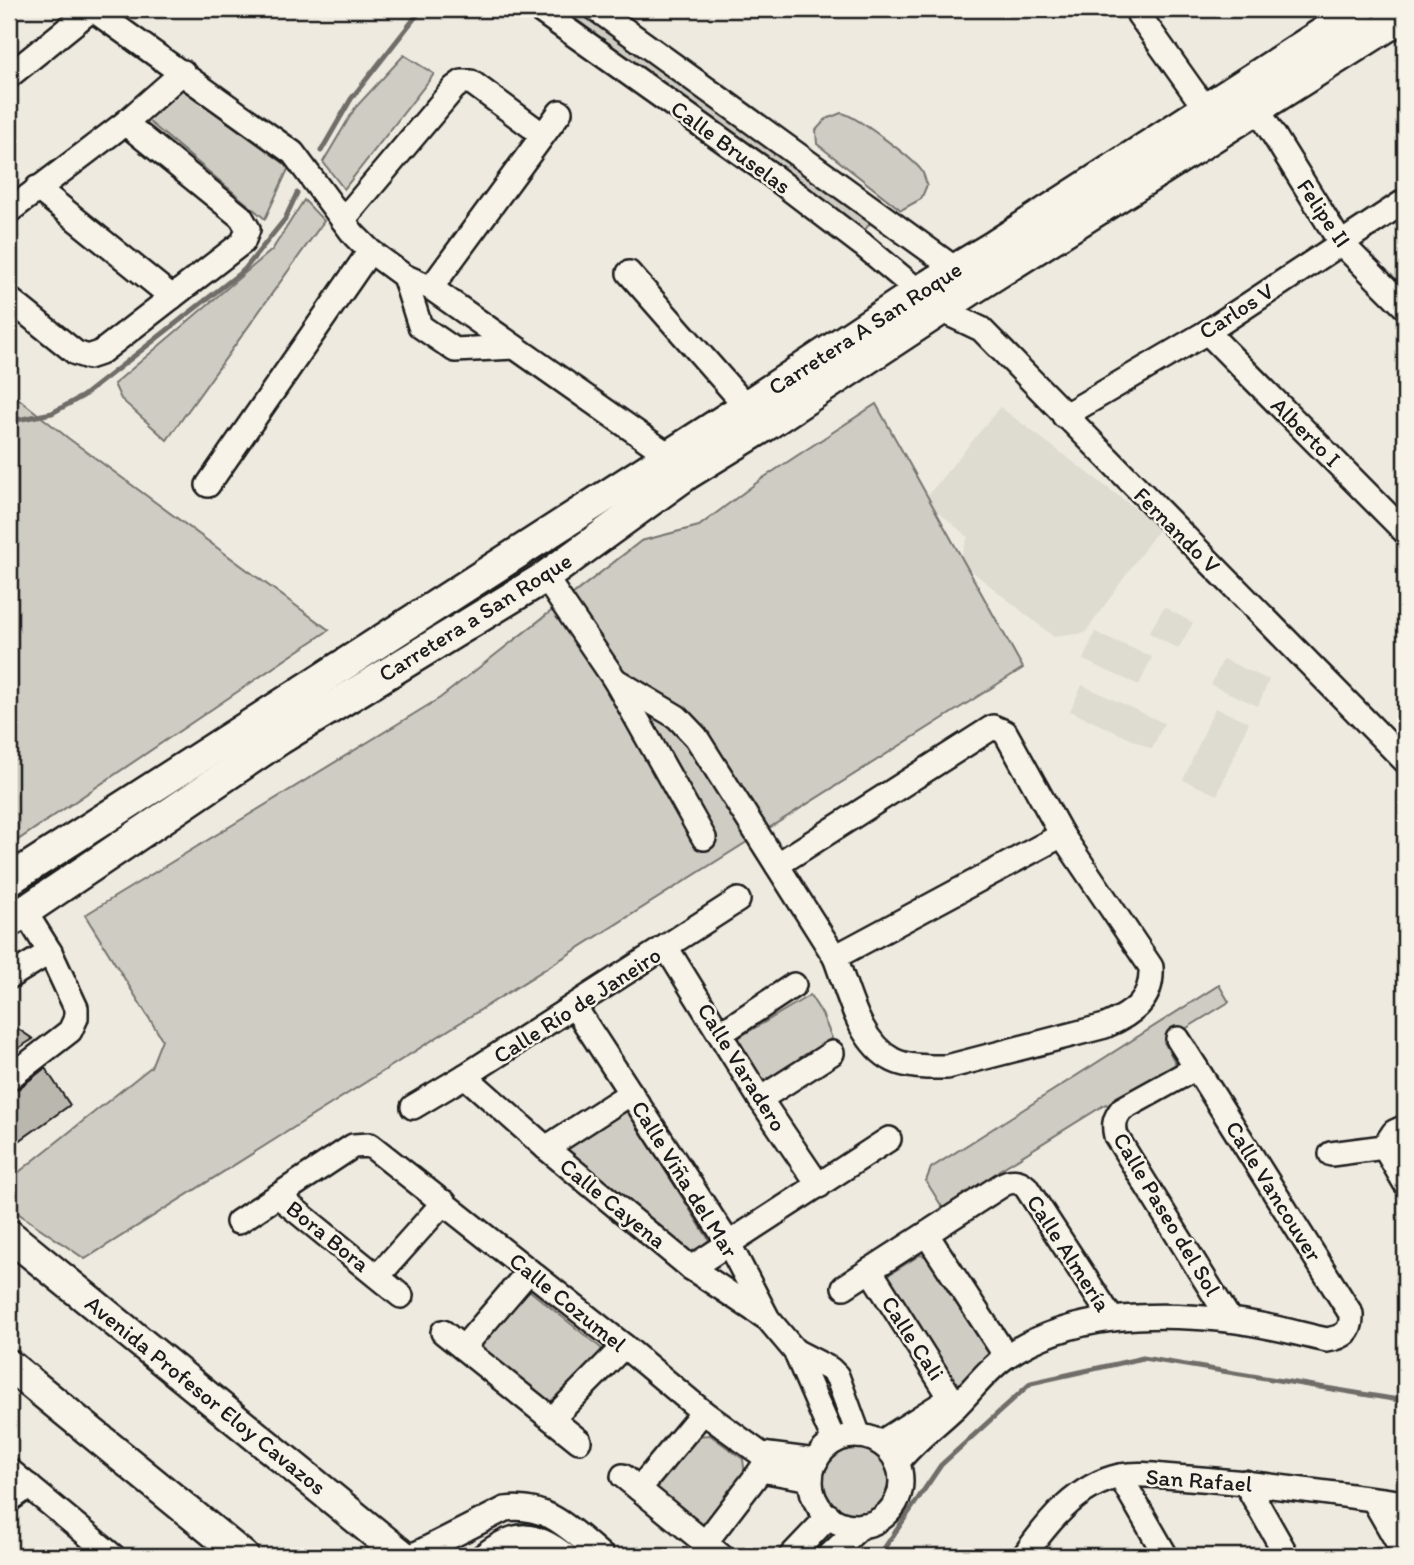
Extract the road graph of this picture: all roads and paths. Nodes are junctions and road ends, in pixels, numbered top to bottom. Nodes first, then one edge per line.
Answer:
1 (92, 9) edge
2 (538, 9) edge
3 (596, 9) edge
4 (1360, 9) edge
5 (1139, 15) dead end
6 (1405, 15) edge
7 (183, 72) junction
8 (9, 76) edge
9 (1205, 108) junction
10 (1257, 108) junction
11 (560, 112) dead end
12 (125, 123) junction
13 (543, 135) junction
14 (37, 188) junction
15 (1405, 201) edge
16 (9, 212) edge
17 (343, 220) junction
18 (918, 242) junction
19 (1340, 242) junction
20 (370, 251) junction
21 (954, 268) junction
22 (894, 270) junction
23 (629, 272) dead end
24 (404, 276) junction
25 (431, 288) junction
26 (919, 291) junction
27 (172, 297) junction
28 (9, 299) edge
29 (1405, 307) edge
30 (941, 310) junction
31 (1207, 332) junction
32 (514, 347) junction
33 (746, 406) junction
34 (1064, 416) junction
35 (667, 454) junction
36 (208, 485) dead end
37 (586, 509) junction
38 (1405, 532) edge
39 (545, 577) junction
40 (465, 586) junction
41 (371, 648) joint
42 (615, 680) junction
43 (1405, 760) edge
44 (1062, 835) junction
45 (704, 838) dead end
46 (777, 865) junction
47 (9, 880) edge
48 (738, 900) dead end
49 (17, 917) edge
50 (666, 947) junction
51 (50, 952) junction
52 (835, 957) junction
53 (9, 977) edge
54 (794, 985) dead end
55 (574, 1006) junction
56 (720, 1034) junction
57 (1178, 1040) dead end
58 (832, 1053) dead end
59 (16, 1065) edge
60 (1196, 1068) junction
61 (465, 1076) junction
62 (631, 1093) junction
63 (760, 1099) junction
64 (413, 1107) dead end
65 (1405, 1127) edge
66 (889, 1139) dead end
67 (1384, 1147) junction
68 (377, 1148) joint
69 (546, 1148) junction
70 (1331, 1154) dead end
71 (1405, 1183) edge
72 (819, 1186) junction
73 (278, 1196) junction
74 (444, 1202) junction
75 (238, 1222) dead end
76 (9, 1235) edge
77 (927, 1235) junction
78 (729, 1244) junction
79 (691, 1268) junction
80 (870, 1270) junction
81 (529, 1271) junction
82 (378, 1276) junction
83 (844, 1287) dead end
84 (401, 1296) dead end
85 (768, 1319) junction
86 (1112, 1319) junction
87 (1230, 1320) junction
88 (443, 1332) dead end
89 (624, 1346) junction
90 (463, 1348) junction
91 (795, 1351) junction
92 (1006, 1356) junction
93 (9, 1365) edge
94 (959, 1399) junction
95 (703, 1412) junction
96 (552, 1419) junction
97 (869, 1440) junction
98 (579, 1441) dead end
99 (834, 1441) junction
100 (761, 1462) junction
101 (897, 1463) junction
102 (9, 1470) edge
103 (814, 1470) junction
104 (1120, 1476) junction
105 (1245, 1482) junction
106 (29, 1486) junction
107 (1373, 1499) junction
108 (9, 1500) edge
109 (1405, 1503) edge
110 (829, 1516) junction
111 (862, 1525) junction
112 (458, 1533) junction
113 (713, 1550) edge
114 (1036, 1550) edge
115 (484, 1555) edge
116 (1405, 1555) edge
117 (113, 1556) edge
118 (243, 1556) edge
119 (403, 1556) edge
120 (412, 1556) edge
121 (566, 1556) edge
122 (602, 1556) edge
123 (791, 1556) edge
124 (829, 1556) edge
125 (1167, 1556) edge
126 (1287, 1556) edge

1 - 7 street
1 - 8 street
2 - 22 street, Calle Bruselas
3 - 18 street, Calle Bruselas
4 - 9 main road, Carretera A San Roque
5 - 9 street
6 - 10 main road, Carretera A San Roque
7 - 12 street
7 - 17 street
9 - 21 main road, Carretera A San Roque
10 - 19 street, Felipe II
10 - 30 main road, Carretera A San Roque
11 - 13 street
12 - 14 street
12 - 27 street
13 - 17 street
13 - 25 street
14 - 16 street
14 - 27 street
15 - 19 street, Carlos V
17 - 20 street
18 - 21 street, Calle Bruselas
18 - 22 street
19 - 29 street, Felipe II
19 - 31 street, Carlos V
20 - 24 street
20 - 36 street
21 - 26 main road, Carretera A San Roque
22 - 26 street, Calle Bruselas
23 - 33 street
24 - 25 street
24 - 32 street
25 - 32 street
26 - 30 street, Calle Bruselas
26 - 33 main road, Carretera A San Roque
27 - 28 street
30 - 34 street, Fernando V
30 - 39 main road, Carretera a San Roque
31 - 34 street, Carlos V
31 - 38 street, Alberto I
32 - 35 street
33 - 35 main road, Carretera A San Roque
34 - 43 street, Fernando V
35 - 37 main road, Carretera A San Roque
37 - 39 main road
37 - 40 main road, Carretera A San Roque
39 - 40 main road
39 - 42 street
39 - 49 main road, Carretera a San Roque
40 - 41 main road, Carretera A San Roque
41 - 47 main road, Carretera a San Roque
42 - 45 street
42 - 46 street
44 - 46 street
44 - 52 street
44 - 52 street
46 - 52 street
48 - 50 street, Calle Río de Janeiro
49 - 51 street
50 - 55 street, Calle Río de Janeiro
50 - 56 street, Calle Varadero
51 - 53 street
51 - 59 street
54 - 56 street
55 - 61 street, Calle Río de Janeiro
55 - 62 street, Calle Viña del Mar
56 - 63 street, Calle Varadero
57 - 60 street, Calle Vancouver
58 - 63 street
60 - 87 street, Calle Paseo del Sol
60 - 87 street, Calle Vancouver
61 - 64 street, Calle Río de Janeiro
61 - 69 street, Calle Cayena
62 - 69 street
62 - 78 street, Calle Viña del Mar
63 - 72 street, Calle Varadero
65 - 67 street
66 - 72 street
67 - 70 street
67 - 71 street
68 - 73 street, Bora Bora
68 - 74 street, Calle Cozumel
69 - 79 street, Calle Cayena
72 - 78 street
73 - 75 street, Bora Bora
73 - 82 street, Bora Bora
74 - 81 street, Calle Cozumel
74 - 82 street, Bora Bora
76 - 119 main road, Avenida Profesor Eloy Cavazos
77 - 80 street
77 - 86 street, Calle Almería
77 - 92 street
78 - 79 street
78 - 85 street, Calle Viña del Mar
79 - 85 street, Calle Cayena
80 - 83 street
80 - 94 street, Calle Cali
81 - 89 street, Calle Cozumel
81 - 90 street
82 - 84 street, Bora Bora
85 - 91 street, Calle Viña del Mar
86 - 87 street
86 - 92 street
88 - 90 street
89 - 95 street, Calle Cozumel
89 - 96 street
90 - 96 street
91 - 97 street, Calle Viña del Mar
91 - 99 street, Calle Viña del Mar
92 - 94 street
93 - 118 main road
94 - 97 street
94 - 101 street
95 - 100 street, Calle Cozumel
95 - 113 street
96 - 98 street
97 - 99 street
97 - 101 street
99 - 103 street
100 - 103 street, Calle Cozumel
100 - 113 street
101 - 111 street
102 - 106 street
103 - 110 street
104 - 105 street, San Rafael
104 - 114 street, San Rafael
104 - 125 street
105 - 107 street, San Rafael
105 - 126 street
106 - 108 street
106 - 117 street
107 - 109 street, San Rafael
107 - 116 street
110 - 111 street
110 - 123 street
111 - 124 street
112 - 115 street
112 - 120 street
112 - 122 street
115 - 121 street

